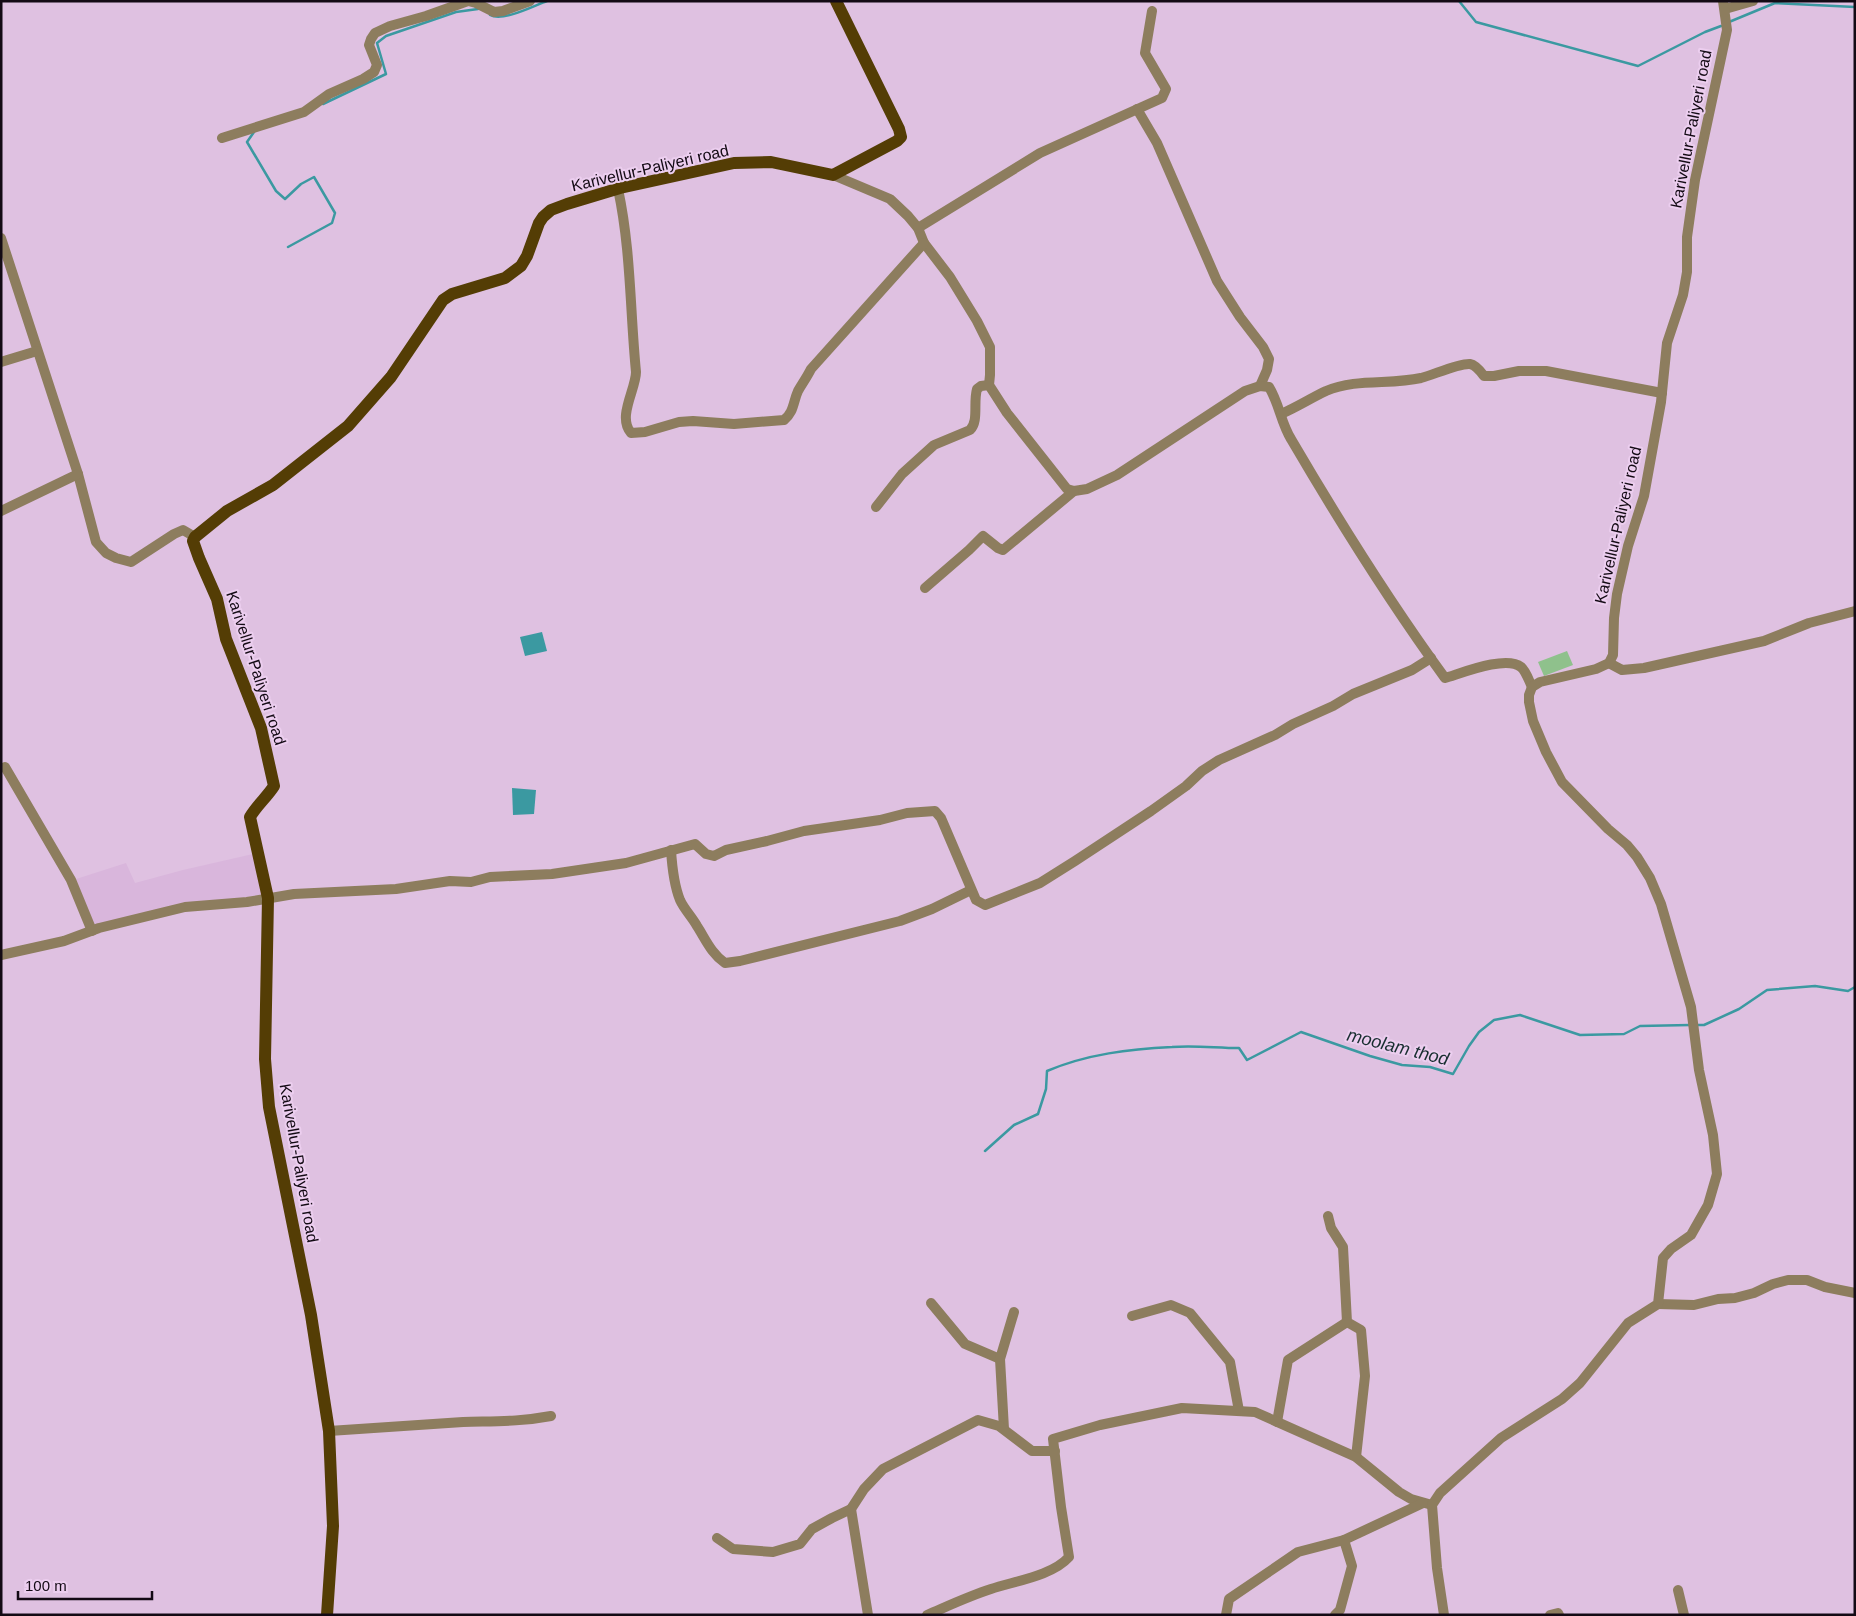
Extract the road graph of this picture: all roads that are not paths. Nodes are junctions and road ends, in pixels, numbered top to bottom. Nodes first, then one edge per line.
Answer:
1 (530, 1) edge
2 (836, 1) edge
3 (1752, 1) edge
4 (1724, 5) edge
5 (1152, 11) dead end
6 (1137, 109) junction
7 (222, 138) dead end
8 (833, 176) junction
9 (618, 189) junction
10 (918, 228) junction
11 (1, 238) edge
12 (924, 243) junction
13 (37, 351) junction
14 (1, 362) edge
15 (989, 385) junction
16 (1260, 386) junction
17 (1662, 393) junction
18 (1281, 414) junction
19 (78, 474) junction
20 (1074, 491) junction
21 (876, 507) dead end
22 (1, 511) edge
23 (195, 537) junction
24 (926, 588) dead end
25 (1855, 611) edge
26 (1430, 658) junction
27 (1609, 663) junction
28 (1532, 687) junction
29 (5, 767) dead end
30 (671, 850) junction
31 (971, 890) junction
32 (268, 898) junction
33 (92, 931) junction
34 (1, 955) edge
35 (1328, 1216) dead end
36 (1855, 1293) edge
37 (931, 1303) dead end
38 (1658, 1304) junction
39 (1014, 1312) dead end
40 (1132, 1316) dead end
41 (1348, 1322) junction
42 (1000, 1359) junction
43 (1239, 1411) junction
44 (551, 1416) dead end
45 (1277, 1422) junction
46 (1004, 1429) junction
47 (329, 1431) junction
48 (1055, 1451) junction
49 (1356, 1456) junction
50 (1428, 1504) junction
51 (851, 1509) junction
52 (717, 1538) dead end
53 (1344, 1540) junction
54 (1678, 1590) dead end
55 (327, 1615) edge
56 (868, 1615) edge
57 (927, 1615) edge
58 (1226, 1615) edge
59 (1335, 1615) edge
60 (1444, 1615) edge
61 (1550, 1615) edge
62 (1559, 1615) edge
63 (1684, 1615) edge

1 - 7 street
2 - 8 main road
3 - 4 street
4 - 17 street, Karivellur-Paliyeri road
5 - 6 street
6 - 10 street
6 - 16 street
8 - 9 main road, Karivellur-Paliyeri road
8 - 10 street
9 - 12 street
9 - 23 main road, Karivellur-Paliyeri road
10 - 12 street
11 - 13 street
12 - 15 street
13 - 14 street
13 - 19 street
15 - 20 street
15 - 21 street
16 - 18 street
16 - 20 street
17 - 18 street
17 - 27 street, Karivellur-Paliyeri road
18 - 26 street
19 - 22 street
19 - 23 street
20 - 24 street
23 - 32 main road, Karivellur-Paliyeri road
25 - 27 street
26 - 28 street
26 - 31 street
27 - 28 street
28 - 38 street
29 - 33 street
30 - 31 street
30 - 31 street
30 - 32 street
32 - 33 street
32 - 47 main road, Karivellur-Paliyeri road
33 - 34 street
35 - 41 street
36 - 38 street
37 - 42 street
38 - 50 street
39 - 42 street
40 - 43 street
41 - 45 street
41 - 49 street
42 - 46 street
43 - 45 street
43 - 48 street
44 - 47 street
45 - 49 street
46 - 48 street
46 - 51 street
47 - 55 main road, Karivellur-Paliyeri road
48 - 57 street
49 - 50 street
50 - 53 street
50 - 60 street
51 - 52 street
51 - 56 street
53 - 58 street
53 - 59 street
54 - 63 street
61 - 62 street

